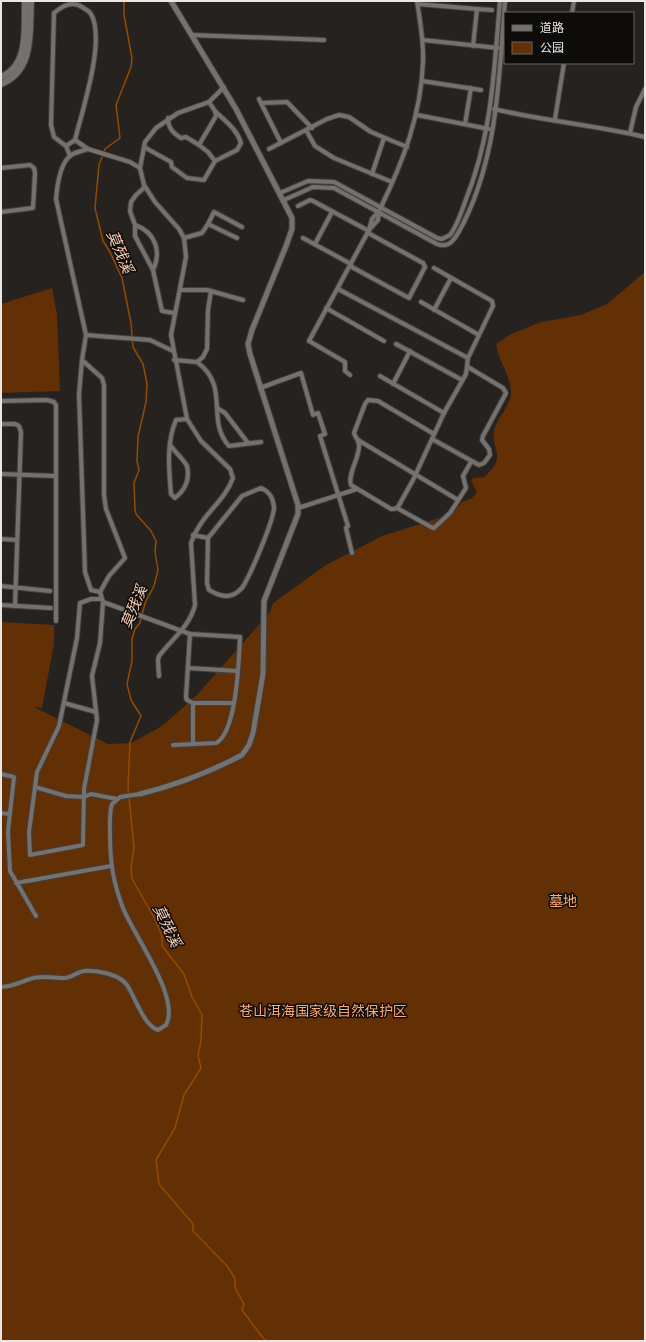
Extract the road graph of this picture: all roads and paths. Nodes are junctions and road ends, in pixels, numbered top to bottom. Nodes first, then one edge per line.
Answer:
1 (25, 1) edge
2 (31, 1) edge
3 (171, 1) edge
4 (500, 1) edge
5 (505, 1) edge
6 (574, 1) edge
7 (417, 3) edge
8 (477, 9) junction
9 (492, 10) dead end
10 (504, 12) edge
11 (572, 12) edge
12 (504, 17) edge
13 (192, 35) junction
14 (324, 40) dead end
15 (423, 40) junction
16 (473, 46) junction
17 (496, 48) junction
18 (502, 48) junction
19 (564, 64) edge
20 (1, 77) edge
21 (422, 82) junction
22 (1, 84) edge
23 (224, 87) junction
24 (471, 88) junction
25 (645, 89) edge
26 (481, 90) dead end
27 (209, 102) junction
28 (491, 108) junction
29 (497, 109) junction
30 (215, 111) junction
31 (417, 115) junction
32 (168, 118) junction
33 (555, 119) junction
34 (465, 124) junction
35 (312, 128) junction
36 (487, 129) junction
37 (306, 130) junction
38 (493, 130) junction
39 (630, 133) junction
40 (645, 137) edge
41 (384, 138) junction
42 (75, 140) junction
43 (281, 143) junction
44 (199, 145) junction
45 (66, 146) junction
46 (407, 147) junction
47 (88, 148) junction
48 (144, 148) junction
49 (270, 149) dead end
50 (70, 156) junction
51 (215, 161) junction
52 (1, 168) edge
53 (140, 168) junction
54 (372, 174) junction
55 (305, 182) junction
56 (392, 182) junction
57 (145, 187) junction
58 (307, 188) junction
59 (280, 193) junction
60 (284, 200) junction
61 (298, 206) dead end
62 (381, 207) junction
63 (378, 211) junction
64 (1, 212) edge
65 (332, 212) junction
66 (208, 224) junction
67 (135, 225) junction
68 (242, 227) dead end
69 (369, 232) junction
70 (184, 238) junction
71 (237, 238) dead end
72 (303, 238) dead end
73 (315, 244) junction
74 (351, 265) junction
75 (434, 268) dead end
76 (153, 270) junction
77 (451, 278) junction
78 (338, 289) junction
79 (181, 290) junction
80 (211, 291) junction
81 (243, 300) dead end
82 (420, 302) dead end
83 (326, 308) junction
84 (434, 310) junction
85 (174, 313) junction
86 (86, 335) junction
87 (479, 335) junction
88 (384, 341) dead end
89 (396, 344) dead end
90 (173, 351) junction
91 (410, 351) junction
92 (468, 358) junction
93 (82, 360) junction
94 (174, 360) junction
95 (197, 362) junction
96 (468, 367) junction
97 (350, 375) dead end
98 (380, 376) dead end
99 (462, 380) junction
100 (393, 384) junction
101 (260, 388) junction
102 (1, 401) edge
103 (217, 408) junction
104 (444, 413) junction
105 (187, 419) junction
106 (1, 424) edge
107 (433, 437) junction
108 (358, 440) junction
109 (261, 442) dead end
110 (248, 443) junction
111 (171, 446) junction
112 (472, 462) junction
113 (1, 474) edge
114 (416, 474) junction
115 (20, 475) junction
116 (56, 476) junction
117 (357, 489) junction
118 (338, 495) junction
119 (458, 500) junction
120 (298, 508) junction
121 (397, 508) junction
122 (194, 535) junction
123 (1, 538) edge
124 (208, 538) junction
125 (17, 540) junction
126 (352, 553) dead end
127 (1, 586) edge
128 (15, 588) junction
129 (91, 590) junction
130 (50, 591) dead end
131 (100, 592) junction
132 (91, 599) junction
133 (102, 601) junction
134 (1, 605) edge
135 (15, 606) junction
136 (51, 608) dead end
137 (56, 621) dead end
138 (181, 630) junction
139 (190, 634) junction
140 (188, 668) junction
141 (238, 671) junction
142 (159, 676) dead end
143 (64, 703) junction
144 (193, 703) junction
145 (233, 704) junction
146 (96, 712) junction
147 (194, 744) junction
148 (173, 745) dead end
149 (1, 774) edge
150 (35, 787) junction
151 (140, 794) joint
152 (84, 797) junction
153 (118, 798) junction
154 (1, 813) edge
155 (9, 814) junction
156 (111, 866) junction
157 (16, 883) junction
158 (36, 916) dead end
159 (1, 987) edge

1 - 20 main road
2 - 22 main road
3 - 13 street
4 - 17 street
5 - 10 street
6 - 11 street
7 - 8 street
7 - 15 street
8 - 9 street
8 - 16 street
12 - 18 street
13 - 14 street
13 - 23 street
15 - 16 street
15 - 21 street
16 - 17 street
17 - 18 street
17 - 28 street
18 - 29 street
19 - 33 street
21 - 24 street
21 - 31 street
23 - 27 street
23 - 59 street
24 - 26 street
24 - 34 street
25 - 39 street
27 - 30 street
27 - 32 street
28 - 29 street
28 - 36 street
29 - 33 street
29 - 38 street
30 - 44 street
30 - 51 street
31 - 34 street
31 - 46 street
32 - 44 street
32 - 48 street
33 - 39 street
34 - 36 street
35 - 37 street
35 - 41 street
35 - 43 street
36 - 38 street
36 - 62 street
37 - 43 street
37 - 54 street
38 - 63 street
39 - 40 street
41 - 46 street
41 - 54 street
42 - 45 street
42 - 45 street
42 - 47 street
43 - 49 street
44 - 51 street
45 - 50 street
46 - 56 street
47 - 50 street
47 - 53 street
48 - 51 street
48 - 53 street
50 - 86 street
52 - 64 street
53 - 57 street
54 - 56 street
55 - 58 street
55 - 59 street
55 - 62 street
56 - 62 street
57 - 67 street
57 - 70 street
58 - 60 street
58 - 63 street
59 - 60 street
60 - 101 street
61 - 65 street
62 - 63 street
63 - 69 street
65 - 69 street
65 - 73 street
66 - 68 street
66 - 70 street
66 - 71 street
67 - 76 street
67 - 76 street
69 - 74 street
69 - 74 street
70 - 79 street
72 - 73 street
73 - 74 street
74 - 78 street
75 - 77 street
76 - 85 street
77 - 84 street
77 - 87 street
78 - 83 street
78 - 92 street
79 - 80 street
79 - 85 street
80 - 81 street
80 - 95 street
82 - 84 street
83 - 88 street
83 - 97 street
84 - 87 street
85 - 90 street
86 - 90 street
86 - 93 street
87 - 92 street
89 - 91 street
90 - 94 street
91 - 99 street
91 - 100 street
92 - 96 street
93 - 129 street
93 - 131 street
94 - 95 street
94 - 105 street
95 - 103 street
96 - 99 street
96 - 112 street
98 - 100 street
99 - 104 street
100 - 104 street
101 - 118 street
101 - 120 street
102 - 116 street
103 - 110 street
103 - 110 street
104 - 107 street
105 - 111 street
105 - 122 street
106 - 115 street
107 - 108 street
107 - 112 street
107 - 114 street
108 - 114 street
108 - 117 street
109 - 110 street
111 - 111 street
112 - 119 street
113 - 115 street
114 - 119 street
114 - 121 street
115 - 116 street
115 - 125 street
116 - 137 street
117 - 118 street
117 - 121 street
118 - 120 street
118 - 126 street
119 - 121 street
120 - 151 street
122 - 124 street
122 - 138 street
123 - 125 street
124 - 124 street
125 - 128 street
127 - 128 street
128 - 130 street
128 - 135 street
129 - 131 street
129 - 132 street
131 - 133 street
132 - 133 street
132 - 143 street
133 - 138 street
133 - 146 street
134 - 135 street
135 - 136 street
138 - 139 street
138 - 142 street
139 - 140 street
139 - 141 street
140 - 141 street
140 - 144 street
141 - 145 street
143 - 146 street
143 - 150 street
144 - 145 street
144 - 147 street
145 - 147 street
146 - 152 street
147 - 148 street
149 - 155 street
150 - 152 street
150 - 152 street
151 - 153 street
152 - 153 street
153 - 156 street
154 - 155 street
155 - 157 street
156 - 157 street
156 - 159 street
157 - 158 street

